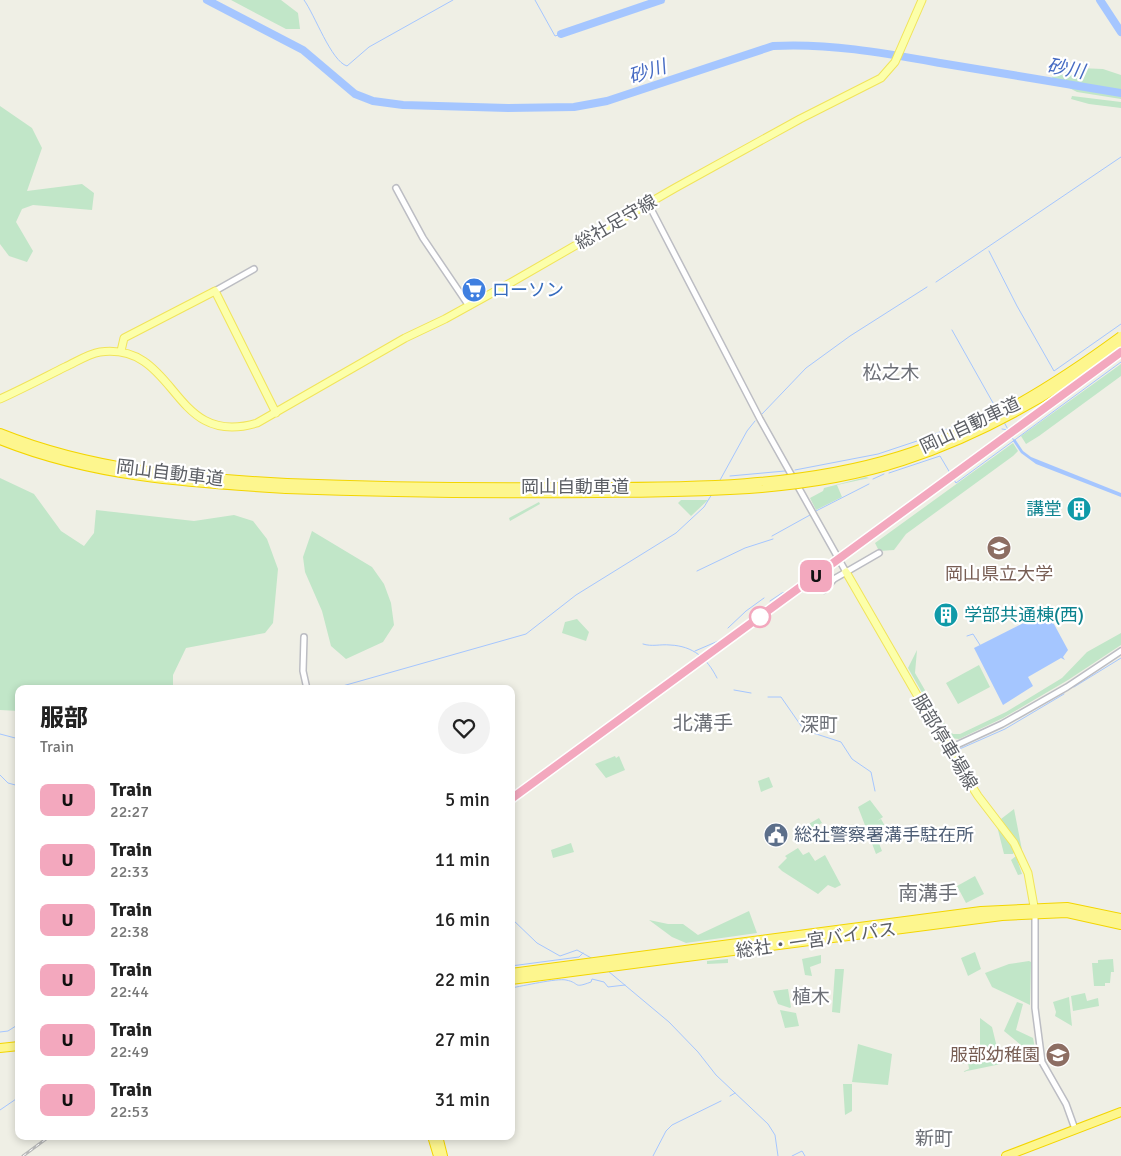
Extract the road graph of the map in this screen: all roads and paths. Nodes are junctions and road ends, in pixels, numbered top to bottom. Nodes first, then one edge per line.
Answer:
1 (922, 0) edge
2 (396, 188) dead end
3 (649, 204) junction
4 (254, 269) dead end
5 (214, 291) junction
6 (469, 306) junction
7 (1121, 336) edge
8 (1121, 344) edge
9 (121, 351) junction
10 (0, 399) edge
11 (276, 413) junction
12 (0, 434) edge
13 (0, 440) edge
14 (286, 486) junction
15 (880, 553) dead end
16 (846, 572) junction
17 (824, 590) dead end
18 (304, 637) dead end
19 (1121, 651) edge
20 (306, 685) edge
21 (948, 749) junction
22 (1035, 910) junction
23 (1121, 918) edge
24 (1121, 925) edge
25 (690, 953) junction
26 (515, 972) edge
27 (515, 979) edge
28 (15, 1046) edge
29 (0, 1048) edge
30 (1121, 1112) edge
31 (1075, 1130) junction
32 (433, 1140) edge
33 (439, 1140) edge
34 (438, 1156) edge
35 (443, 1156) edge
36 (1006, 1156) edge

1 - 3 main road, 総社足守線
2 - 6 street
3 - 6 main road, 総社足守線
3 - 16 street
4 - 5 street
5 - 9 main road
5 - 11 main road
6 - 11 main road, 総社足守線
7 - 14 highway, 岡山自動車道, bridge
8 - 14 highway, 岡山自動車道, bridge
9 - 10 main road, 総社足守線
9 - 11 main road, 総社足守線
12 - 14 highway, 岡山自動車道
13 - 14 highway, 岡山自動車道
15 - 16 street
16 - 17 street
16 - 21 main road, 服部停車場線
18 - 20 street
19 - 21 street
21 - 22 main road, 服部停車場線
22 - 23 highway, 総社・一宮バイパス
22 - 24 highway, 総社・一宮バイパス
22 - 25 highway, 総社・一宮バイパス
22 - 31 street
25 - 26 highway, 総社・一宮バイパス
25 - 27 highway, 総社・一宮バイパス
28 - 29 highway
30 - 31 highway
31 - 36 highway
32 - 34 highway
33 - 35 highway

